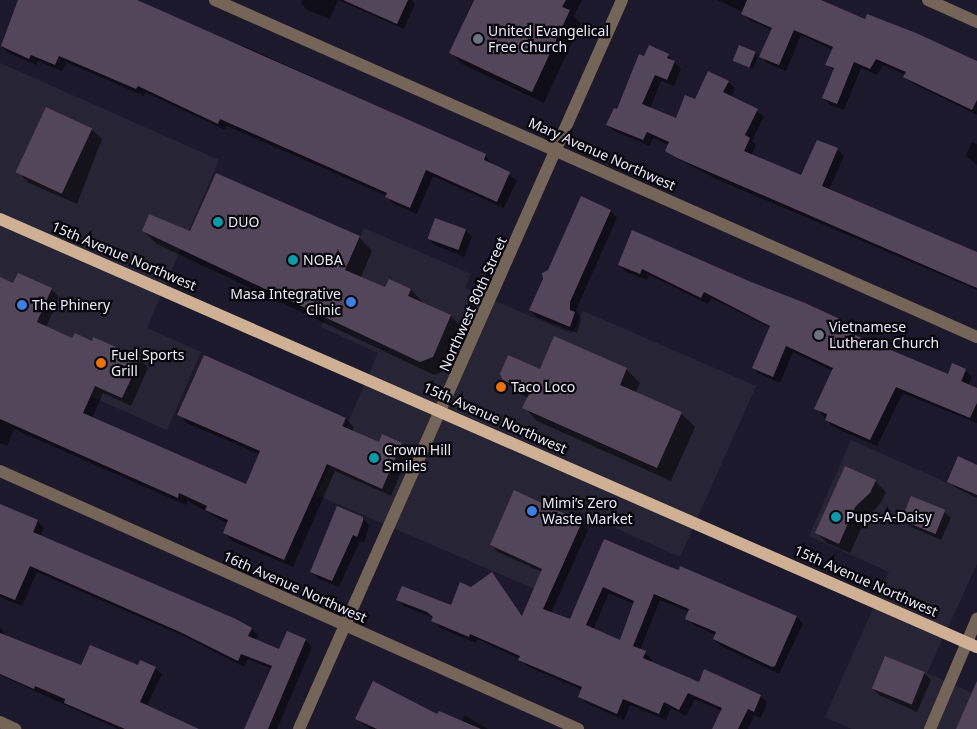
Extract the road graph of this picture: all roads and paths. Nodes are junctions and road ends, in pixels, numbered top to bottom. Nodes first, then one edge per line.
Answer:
1 (215, 0) edge
2 (622, 0) edge
3 (928, 0) edge
4 (977, 22) edge
5 (557, 150) junction
6 (0, 219) edge
7 (977, 337) edge
8 (441, 411) junction
9 (0, 471) edge
10 (977, 619) edge
11 (345, 626) junction
12 (972, 644) edge
13 (0, 722) edge
14 (15, 729) edge
15 (299, 729) edge
16 (578, 729) edge
17 (930, 729) edge

1 - 5 street, Mary Avenue Northwest
2 - 5 street, Northwest 80th Street
3 - 4 street
5 - 7 street, Mary Avenue Northwest
5 - 8 street, Northwest 80th Street
6 - 8 main road, 15th Avenue Northwest
8 - 11 street, Northwest 80th Street
8 - 12 main road, 15th Avenue Northwest
9 - 11 street, 16th Avenue Northwest
10 - 12 street
11 - 15 street, Northwest 80th Street
11 - 16 street, 16th Avenue Northwest
12 - 17 street
13 - 14 street

